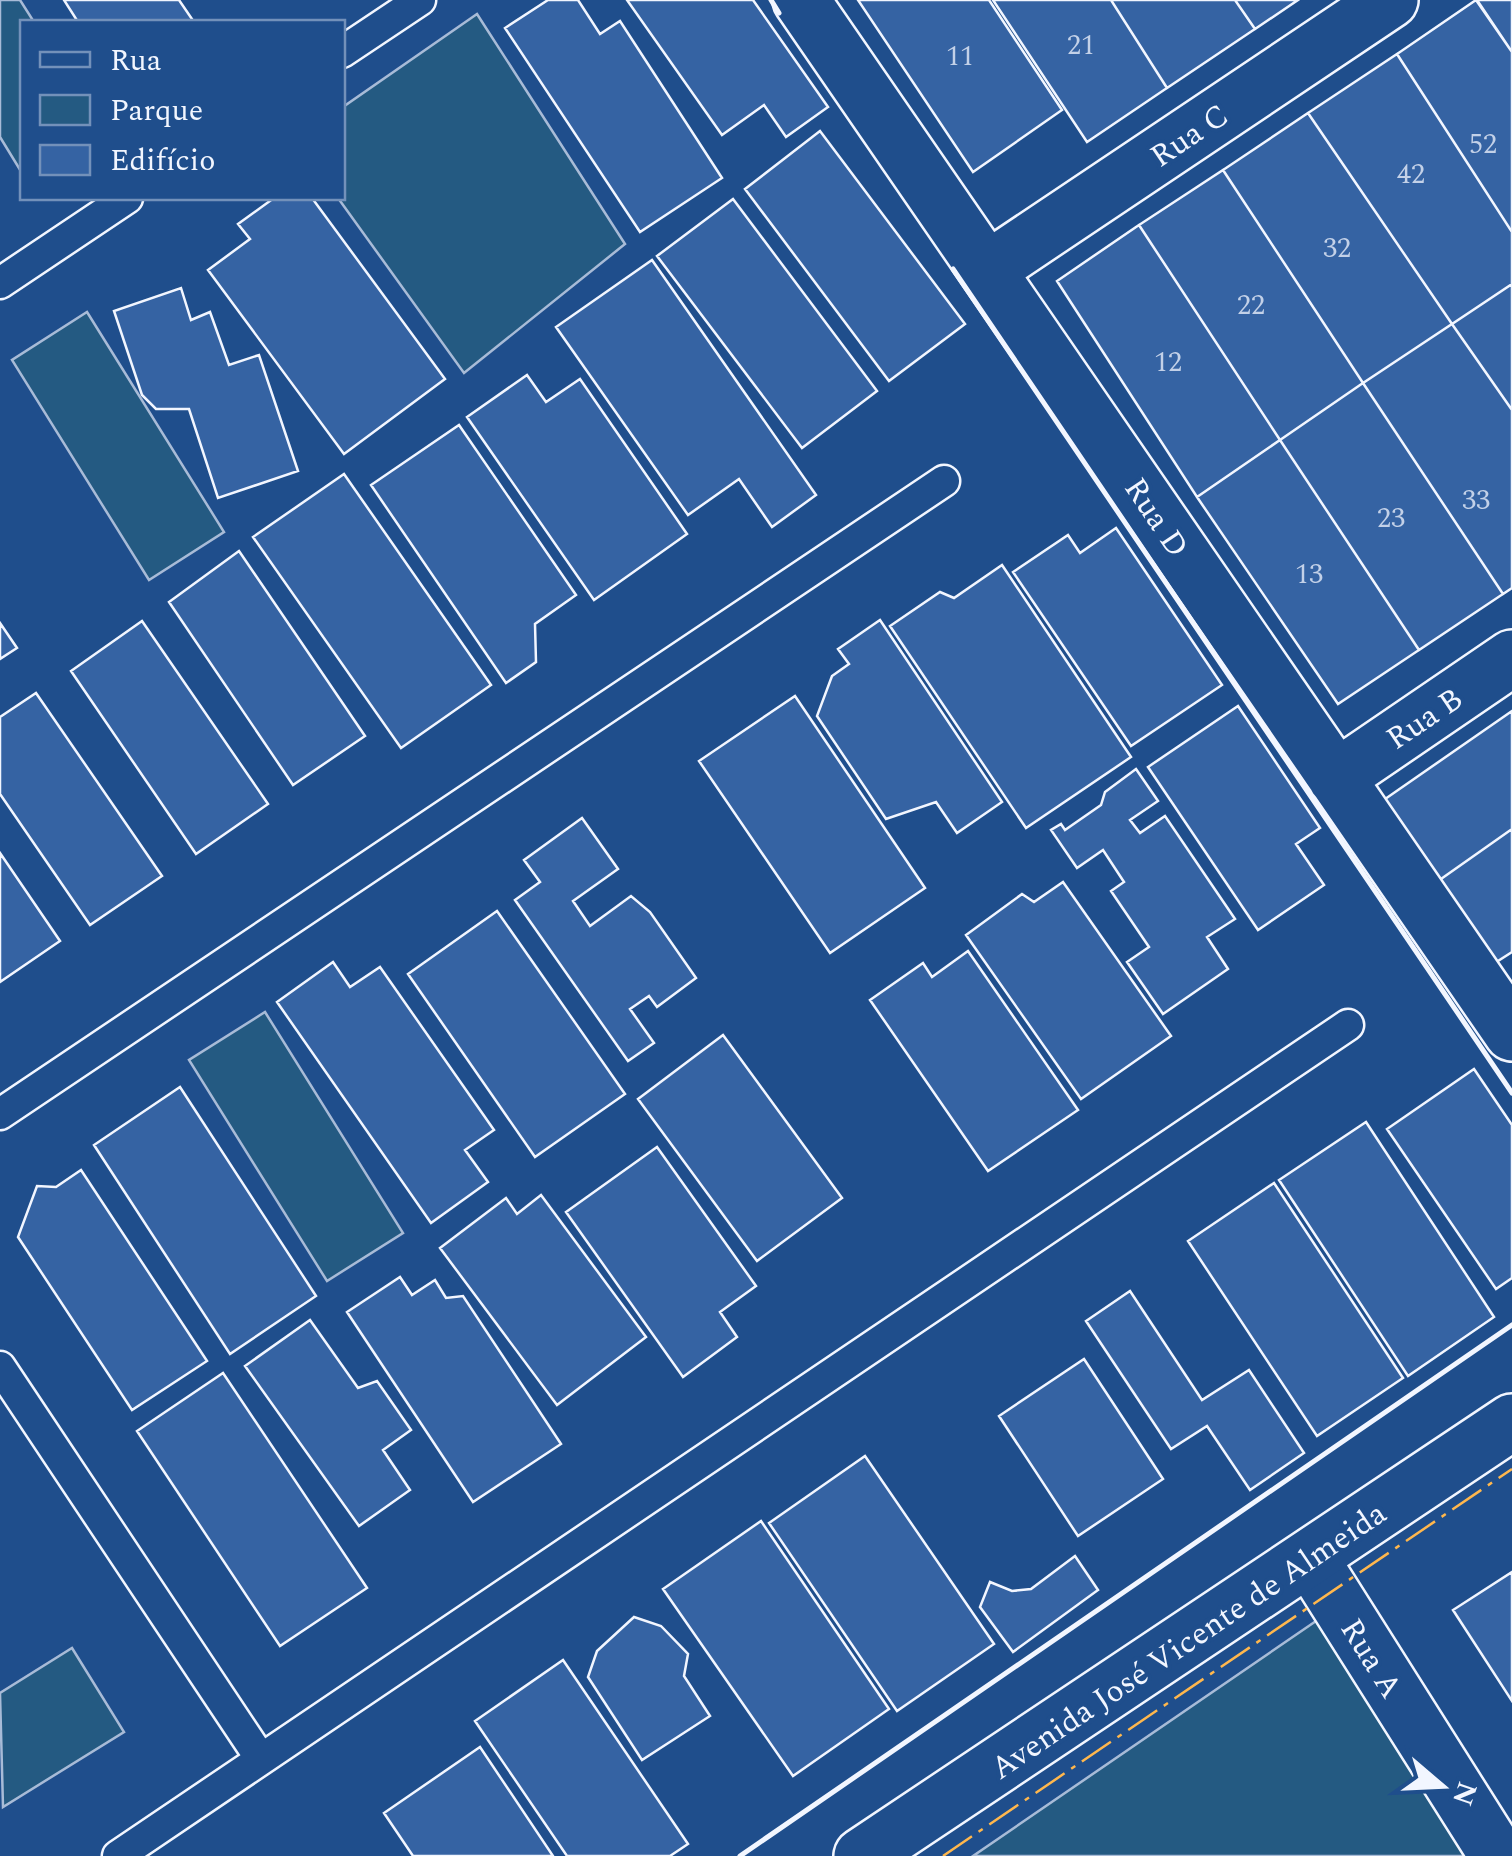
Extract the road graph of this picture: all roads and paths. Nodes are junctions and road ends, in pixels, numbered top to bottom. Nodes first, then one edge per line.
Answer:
1 (420, 0) edge
2 (802, 0) edge
3 (1390, 0) edge
4 (345, 50) edge
5 (124, 200) edge
6 (987, 270) junction
7 (0, 283) edge
8 (944, 481) dead end
9 (1512, 658) edge
10 (1336, 778) junction
11 (1348, 1025) dead end
12 (1512, 1033) edge
13 (0, 1114) edge
14 (0, 1367) edge
15 (1512, 1422) edge
16 (1310, 1560) junction
17 (260, 1760) junction
18 (118, 1856) edge
19 (862, 1856) edge
20 (1498, 1856) edge

1 - 4 lane
2 - 6 street, Rua D
3 - 6 street, Rua C
5 - 7 lane
6 - 10 street, Rua D
8 - 13 lane
9 - 10 street, Rua B
10 - 12 street, Rua D
11 - 17 lane
14 - 17 lane
15 - 16 street, Avenida José Vicente de Almeida
16 - 19 street, Avenida José Vicente de Almeida
16 - 20 street, Rua A
17 - 18 lane

